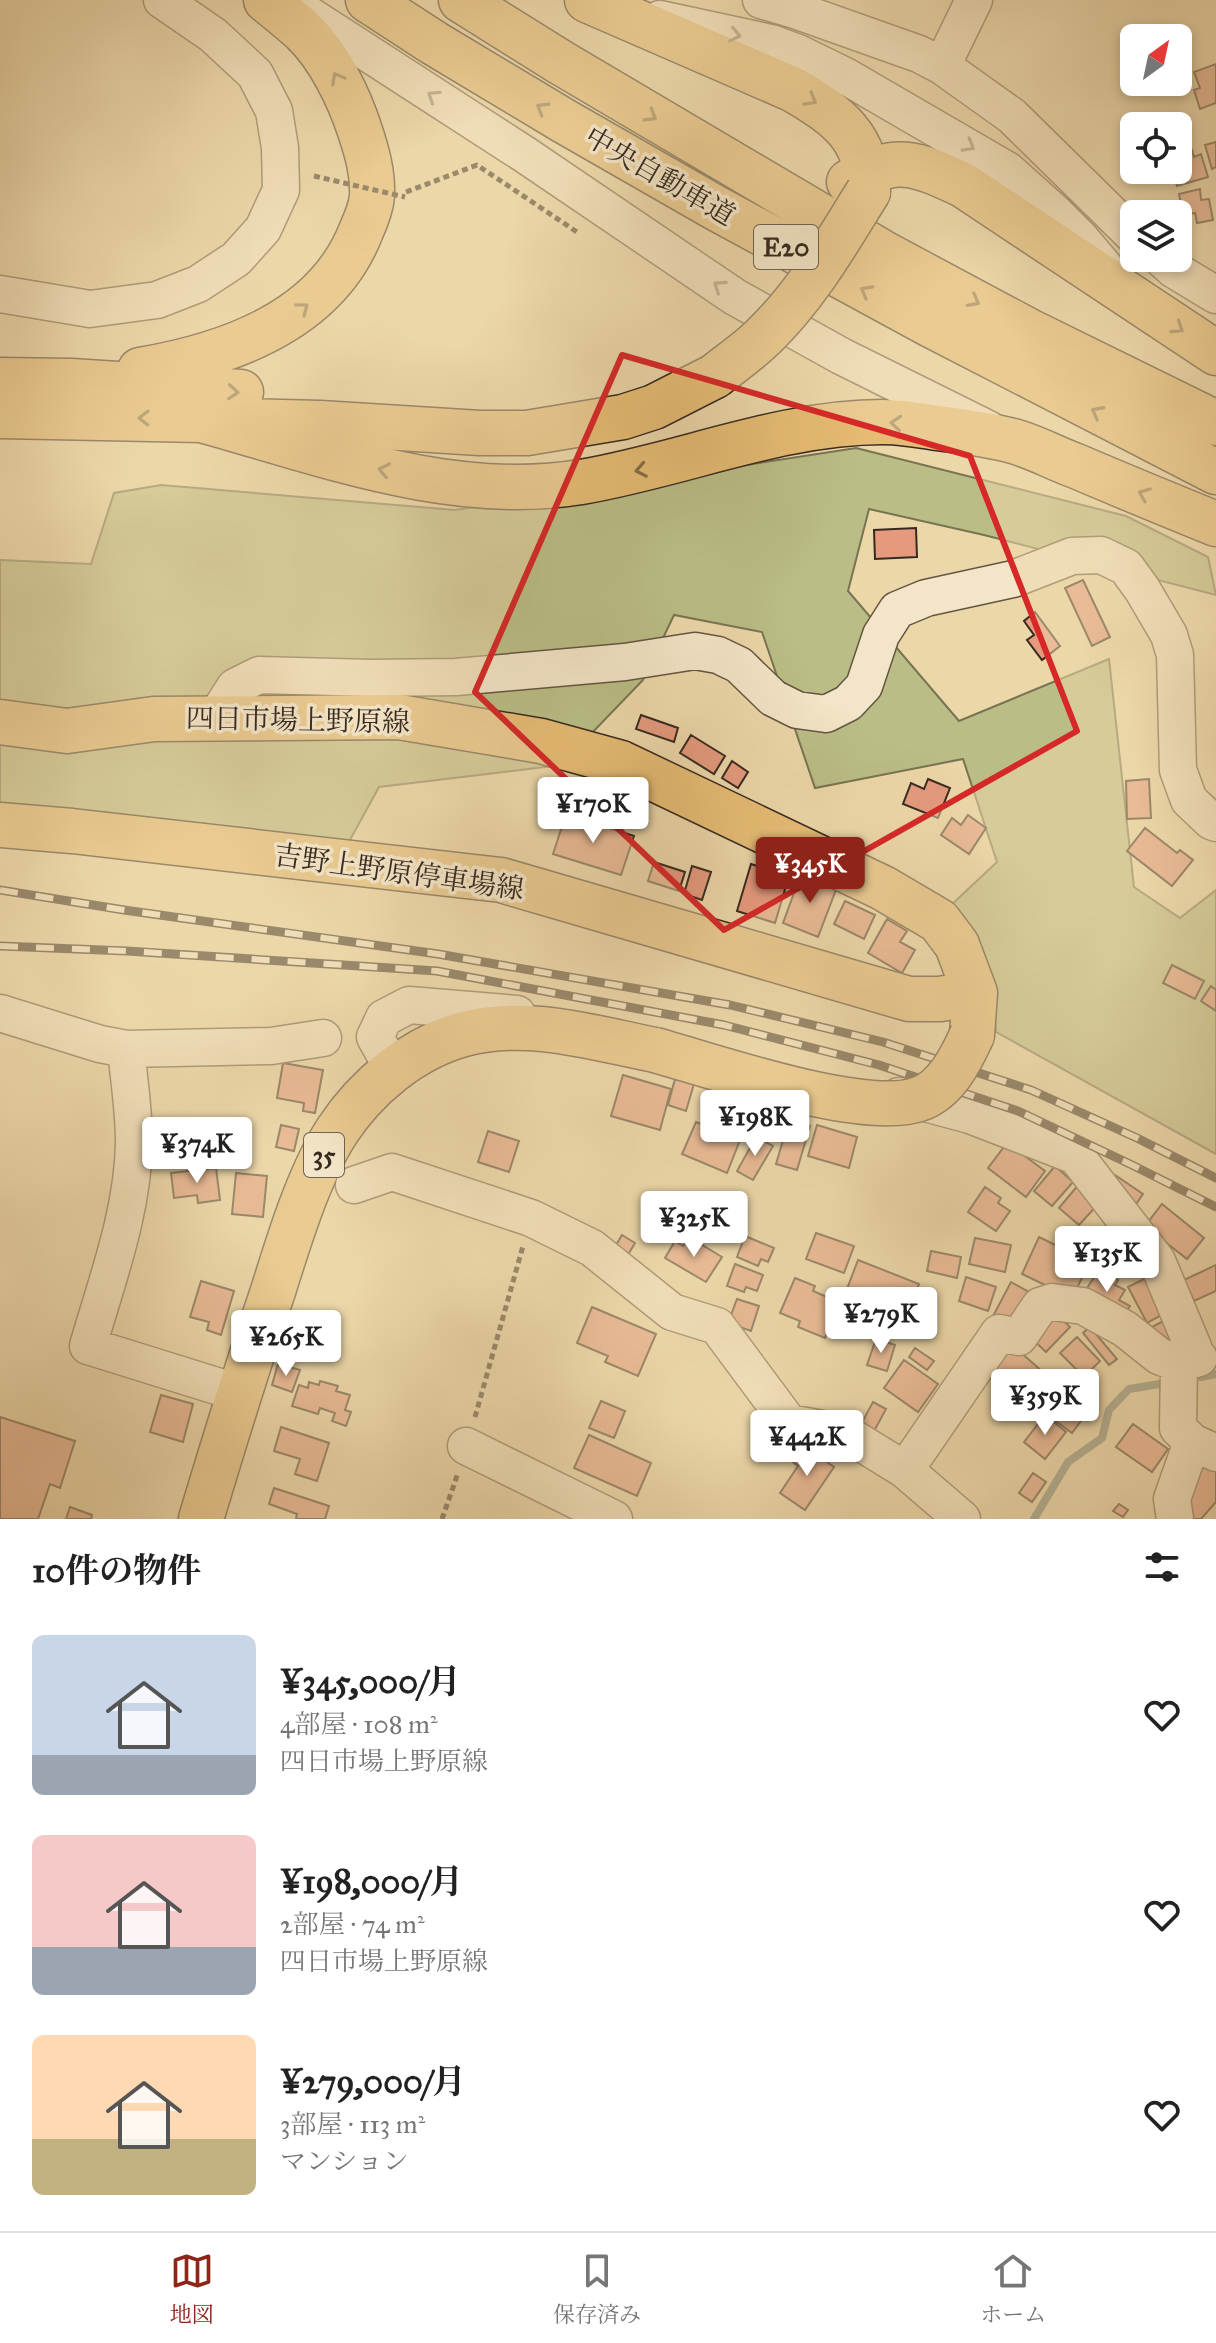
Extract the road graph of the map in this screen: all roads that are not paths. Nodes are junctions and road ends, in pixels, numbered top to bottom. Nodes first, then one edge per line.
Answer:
1 (162, 0) edge
2 (266, 0) edge
3 (286, 0) edge
4 (368, 0) edge
5 (461, 0) edge
6 (761, 0) edge
7 (974, 0) edge
8 (595, 4) edge
9 (942, 66) junction
10 (862, 181) junction
11 (1120, 222) edge
12 (1178, 272) edge
13 (0, 294) edge
14 (1216, 295) edge
15 (1129, 297) junction
16 (1216, 353) edge
17 (707, 366) junction
18 (0, 380) edge
19 (71, 381) junction
20 (0, 416) edge
21 (202, 420) junction
22 (1216, 423) edge
23 (1011, 440) junction
24 (1216, 472) edge
25 (1216, 524) edge
26 (214, 720) junction
27 (0, 722) edge
28 (1216, 823) edge
29 (0, 825) edge
30 (0, 1013) edge
31 (974, 1014) junction
32 (323, 1038) dead end
33 (126, 1049) junction
34 (393, 1069) junction
35 (354, 1185) dead end
36 (1216, 1353) edge
37 (1179, 1364) junction
38 (239, 1393) junction
39 (466, 1446) road end
40 (1204, 1448) edge
41 (905, 1470) junction
42 (201, 1519) edge
43 (614, 1519) edge
44 (962, 1519) edge
45 (1175, 1519) edge

1 - 13 street
19 -> 2 main road
23 -> 3 street
24 -> 4 main road, 中央自動車道 / E20
5 -> 22 main road, 中央自動車道 / E20
6 - 9 street
7 - 9 street
8 -> 10 main road
8 -> 15 street
9 - 11 street
10 - 15 main road
10 - 17 main road, bridge
12 - 14 street
15 -> 16 main road
19 -> 17 main road
17 - 21 main road
18 - 19 main road
21 -> 20 main road
23 -> 21 main road
25 -> 23 main road
26 - 27 main road, 四日市場上野原線
26 - 28 street
26 - 31 main road, 四日市場上野原線
29 - 31 main road, 吉野上野原停車場線
30 - 33 street
31 - 34 main road, 35, bridge
32 - 33 street
33 - 38 street
34 - 37 street
34 - 38 main road, 35
35 - 41 street
36 - 37 street
37 - 40 street
37 - 41 street
38 - 42 main road, 35
39 - 43 street
40 - 45 street
41 - 44 street

